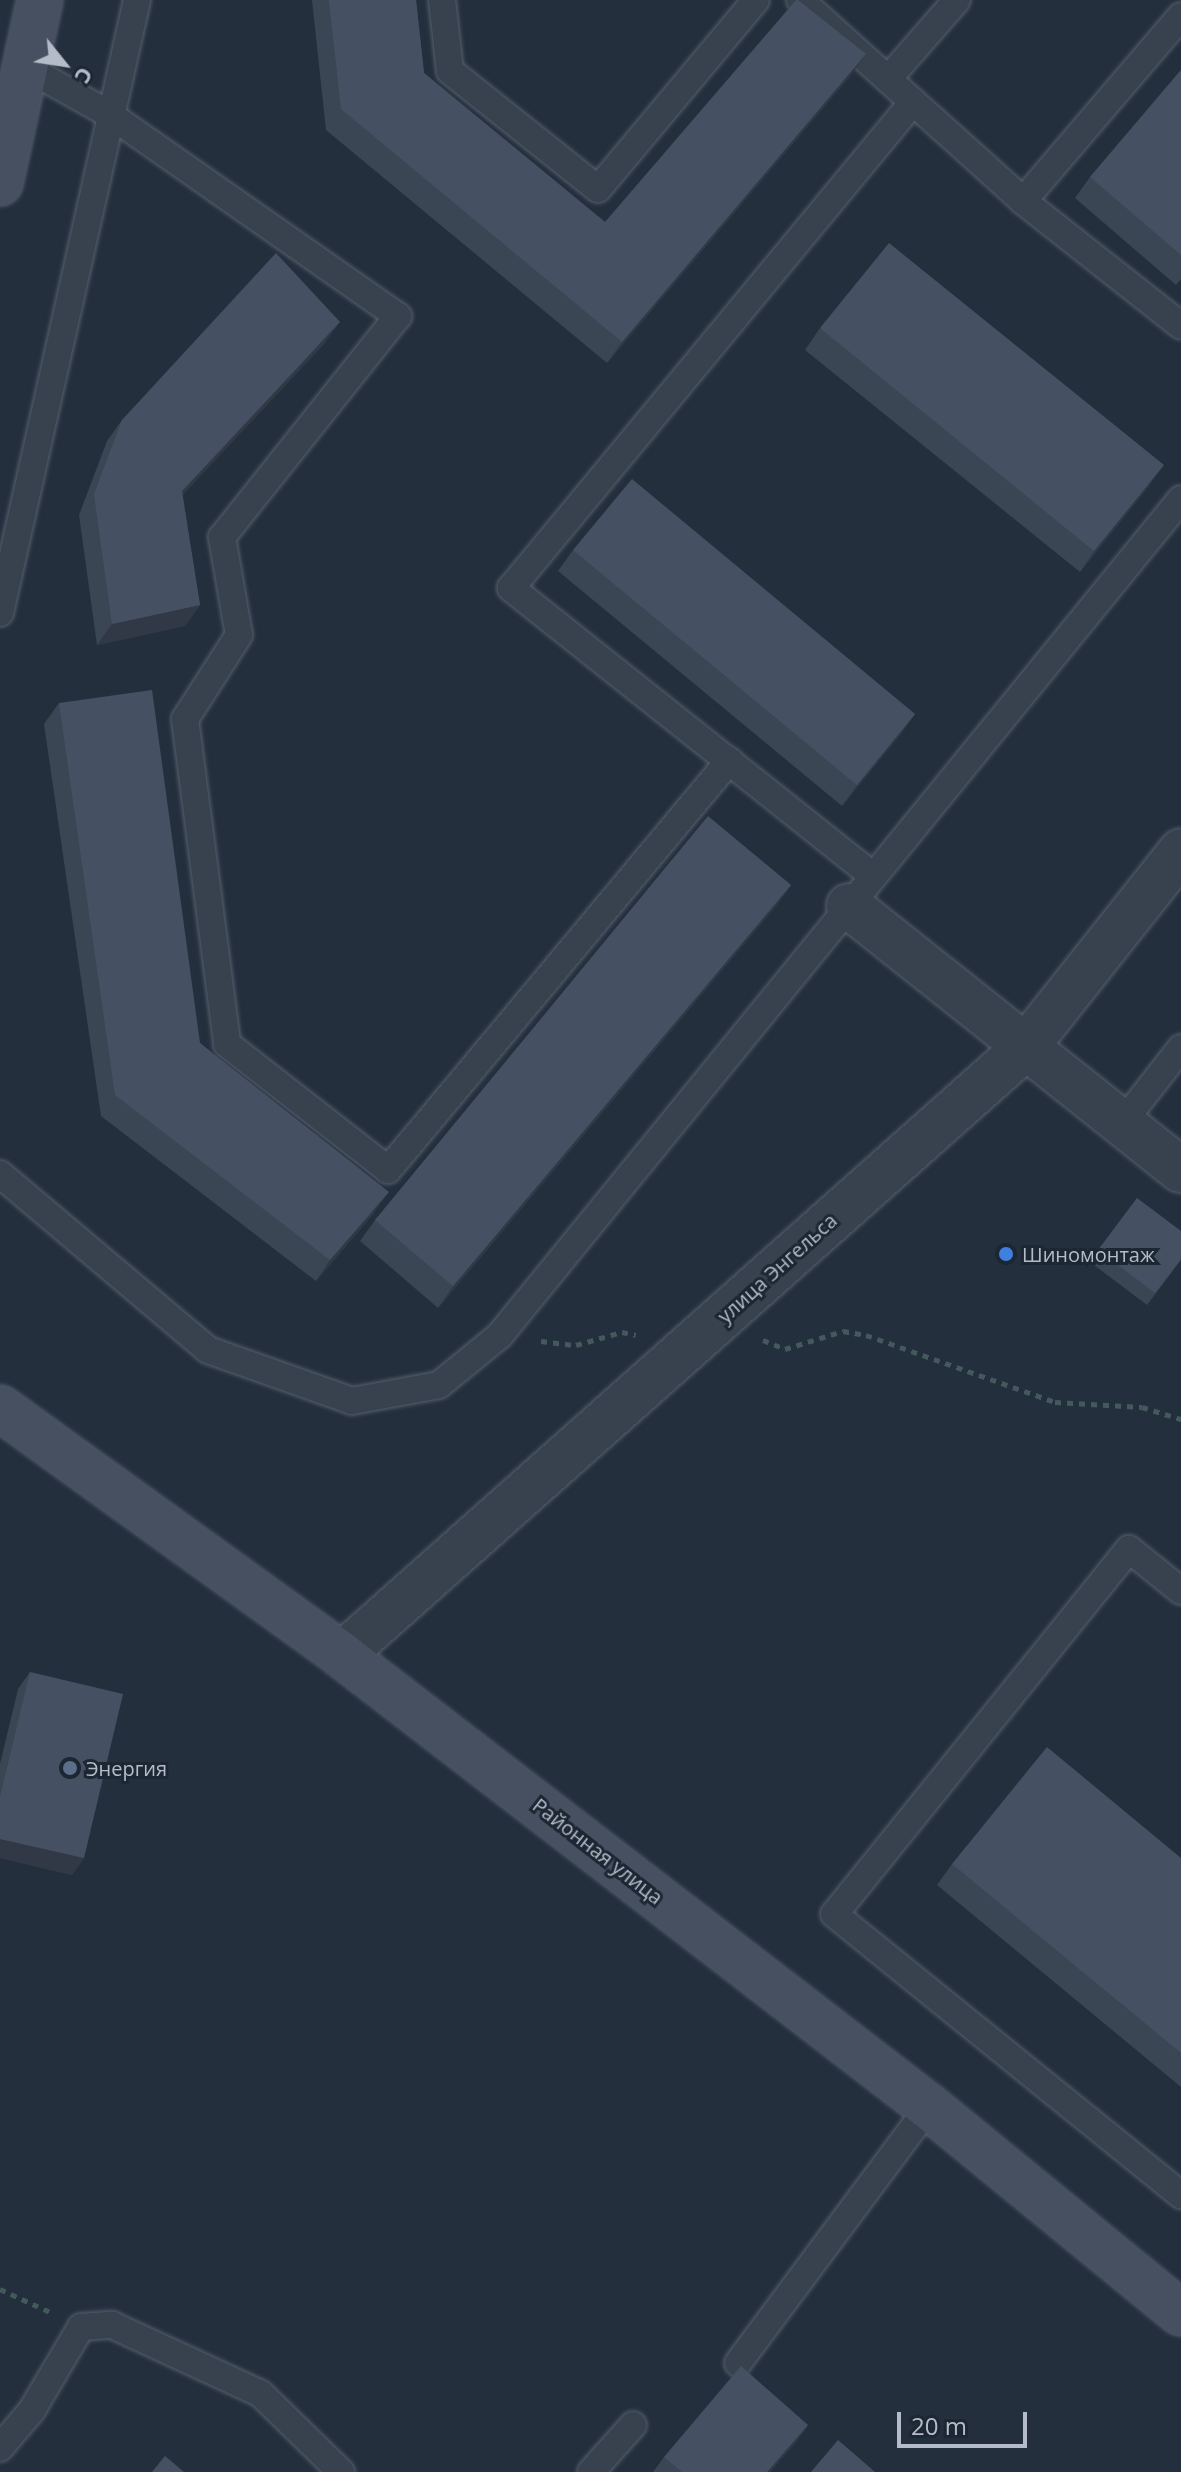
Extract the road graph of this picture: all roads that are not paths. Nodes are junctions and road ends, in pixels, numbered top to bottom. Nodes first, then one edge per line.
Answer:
1 (40, 0) edge
2 (137, 0) edge
3 (442, 0) edge
4 (756, 0) edge
5 (800, 0) edge
6 (957, 0) edge
7 (1181, 16) edge
8 (25, 67) junction
9 (888, 79) junction
10 (913, 102) junction
11 (109, 114) junction
12 (0, 183) edge
13 (1023, 201) junction
14 (1181, 326) edge
15 (1181, 499) edge
16 (0, 613) edge
17 (729, 761) junction
18 (1181, 851) edge
19 (861, 891) junction
20 (1025, 1048) junction
21 (1181, 1048) edge
22 (1123, 1122) junction
23 (1181, 1170) edge
24 (0, 1174) edge
25 (0, 1408) edge
26 (1181, 1591) edge
27 (342, 1655) junction
28 (929, 2107) junction
29 (1181, 2195) edge
30 (1181, 2313) edge
31 (738, 2363) dead end
32 (633, 2425) dead end
33 (0, 2448) edge
34 (341, 2472) edge
35 (591, 2472) edge

1 - 8 main road
2 - 11 lane
3 - 4 lane
5 - 9 lane
6 - 9 lane
7 - 13 lane
8 - 11 lane
8 - 12 main road
9 - 10 lane
10 - 13 lane
10 - 17 lane
11 - 16 lane
11 - 17 lane
13 - 14 lane
15 - 19 lane
17 - 19 lane
18 - 20 street, улица Энгельса
19 - 20 street
19 - 24 lane
20 - 22 street
20 - 27 street, улица Энгельса
21 - 22 lane
22 - 23 street
25 - 27 main road, Районная улица
26 - 29 lane
27 - 28 main road, Районная улица
28 - 30 main road, Районная улица
28 - 31 lane
32 - 35 lane
33 - 34 lane

